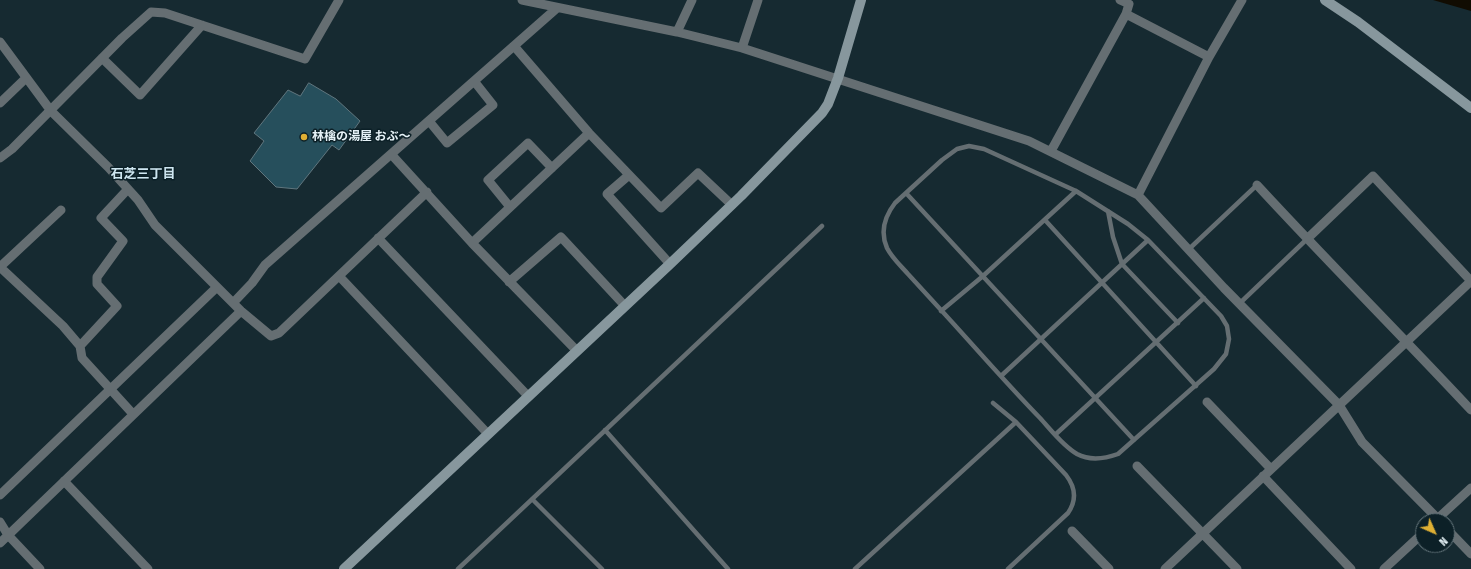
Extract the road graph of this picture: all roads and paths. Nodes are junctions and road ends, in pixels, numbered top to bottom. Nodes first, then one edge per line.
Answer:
1 (339, 0) edge
2 (522, 0) edge
3 (692, 0) edge
4 (758, 0) edge
5 (861, 0) edge
6 (1242, 0) edge
7 (1325, 0) edge
8 (1127, 1) edge
9 (545, 2) edge
10 (557, 8) junction
11 (1126, 14) junction
12 (202, 25) junction
13 (677, 32) junction
14 (0, 42) edge
15 (514, 46) junction
16 (742, 48) junction
17 (102, 58) junction
18 (1209, 58) junction
19 (26, 78) junction
20 (838, 78) junction
21 (474, 81) junction
22 (0, 103) edge
23 (1471, 108) edge
24 (51, 111) junction
25 (429, 121) junction
26 (589, 132) junction
27 (1051, 151) junction
28 (391, 154) junction
29 (0, 158) edge
30 (552, 168) junction
31 (629, 174) junction
32 (1257, 185) joint
33 (128, 189) junction
34 (1076, 191) junction
35 (427, 192) junction
36 (906, 193) junction
37 (1138, 195) junction
38 (732, 205) junction
39 (510, 207) junction
40 (61, 210) dead end
41 (1108, 211) junction
42 (1045, 220) junction
43 (822, 226) dead end
44 (378, 238) junction
45 (1307, 239) junction
46 (1148, 240) junction
47 (472, 243) junction
48 (1188, 250) junction
49 (670, 264) junction
50 (1122, 264) junction
51 (339, 276) junction
52 (983, 276) junction
53 (1471, 281) edge
54 (509, 282) junction
55 (1102, 283) junction
56 (217, 287) junction
57 (1204, 298) junction
58 (233, 303) junction
59 (1240, 303) junction
60 (625, 306) junction
61 (241, 311) junction
62 (941, 311) junction
63 (1178, 323) junction
64 (1042, 340) junction
65 (1407, 341) junction
66 (1156, 342) junction
67 (80, 346) junction
68 (577, 351) junction
69 (1001, 376) junction
70 (1196, 386) junction
71 (110, 389) junction
72 (528, 396) junction
73 (1095, 398) junction
74 (1207, 402) dead end
75 (993, 403) dead end
76 (1339, 405) junction
77 (1471, 410) edge
78 (133, 414) junction
79 (1016, 422) junction
80 (605, 430) junction
81 (488, 434) junction
82 (1056, 434) junction
83 (1134, 440) junction
84 (1137, 466) dead end
85 (1271, 469) junction
86 (1263, 476) junction
87 (64, 481) junction
88 (1471, 488) edge
89 (0, 495) edge
90 (532, 499) junction
91 (1431, 513) edge
92 (1445, 513) edge
93 (0, 522) edge
94 (1072, 531) dead end
95 (1203, 534) junction
96 (8, 535) junction
97 (1455, 537) edge
98 (1415, 540) edge
99 (0, 543) edge
100 (1471, 554) edge
101 (40, 569) edge
102 (148, 569) edge
103 (344, 569) edge
104 (458, 569) edge
105 (602, 569) edge
106 (728, 569) edge
107 (854, 569) edge
108 (1008, 569) edge
109 (1109, 569) edge
110 (1165, 569) edge
111 (1237, 569) edge
112 (1351, 569) edge
113 (1384, 569) edge

1 - 12 street
2 - 9 street
3 - 13 street
4 - 16 street
5 - 20 street
6 - 18 street
7 - 23 street
8 - 11 street
9 - 10 street
10 - 13 street
10 - 15 street
11 - 18 street
11 - 27 street
12 - 17 street
12 - 17 street
13 - 16 street
14 - 19 street
15 - 21 street
15 - 26 street
16 - 20 street
17 - 24 street
18 - 37 street
19 - 22 street
19 - 24 street
20 - 27 street
20 - 38 street
21 - 25 street
21 - 25 street
24 - 29 street
24 - 33 street
25 - 28 street
26 - 30 street
26 - 31 street
27 - 37 street
28 - 35 street
28 - 58 street
30 - 39 street
30 - 39 street
31 - 38 street
31 - 49 street
32 - 45 street
32 - 48 lane
33 - 56 street
33 - 67 street
34 - 36 lane
34 - 41 lane
34 - 42 lane
35 - 44 street
35 - 47 street
36 - 52 lane
36 - 62 lane
37 - 48 street
38 - 49 street
39 - 47 street
40 - 67 street
41 - 46 lane
41 - 50 lane
42 - 52 lane
42 - 55 lane
43 - 80 lane
44 - 51 street
44 - 72 street
45 - 53 street
45 - 59 lane
45 - 65 street
46 - 50 lane
46 - 57 lane
47 - 54 street
48 - 59 street
49 - 60 street
50 - 55 lane
50 - 63 lane
51 - 61 street
51 - 81 street
52 - 62 lane
52 - 64 lane
53 - 65 street
54 - 60 street
54 - 68 street
55 - 64 lane
55 - 66 lane
56 - 58 street
56 - 71 street
57 - 63 lane
57 - 70 lane
58 - 61 street
59 - 76 street
60 - 68 street
61 - 78 street
62 - 69 lane
63 - 66 lane
64 - 69 lane
64 - 73 lane
65 - 76 street
65 - 77 street
66 - 70 lane
66 - 73 lane
67 - 71 street
68 - 72 street
69 - 82 lane
70 - 83 lane
71 - 78 street
71 - 89 street
72 - 81 street
73 - 82 lane
73 - 83 lane
74 - 85 street
75 - 79 lane
76 - 85 street
76 - 91 street
78 - 87 street
79 - 107 lane
79 - 108 lane
80 - 90 lane
80 - 106 lane
81 - 103 street
82 - 83 lane
84 - 95 street
85 - 86 street
86 - 95 street
86 - 112 street
87 - 96 street
87 - 102 street
88 - 92 street
90 - 104 lane
90 - 105 lane
93 - 96 street
94 - 109 street
95 - 110 street
95 - 111 street
96 - 99 street
96 - 101 street
97 - 100 street
98 - 113 street

